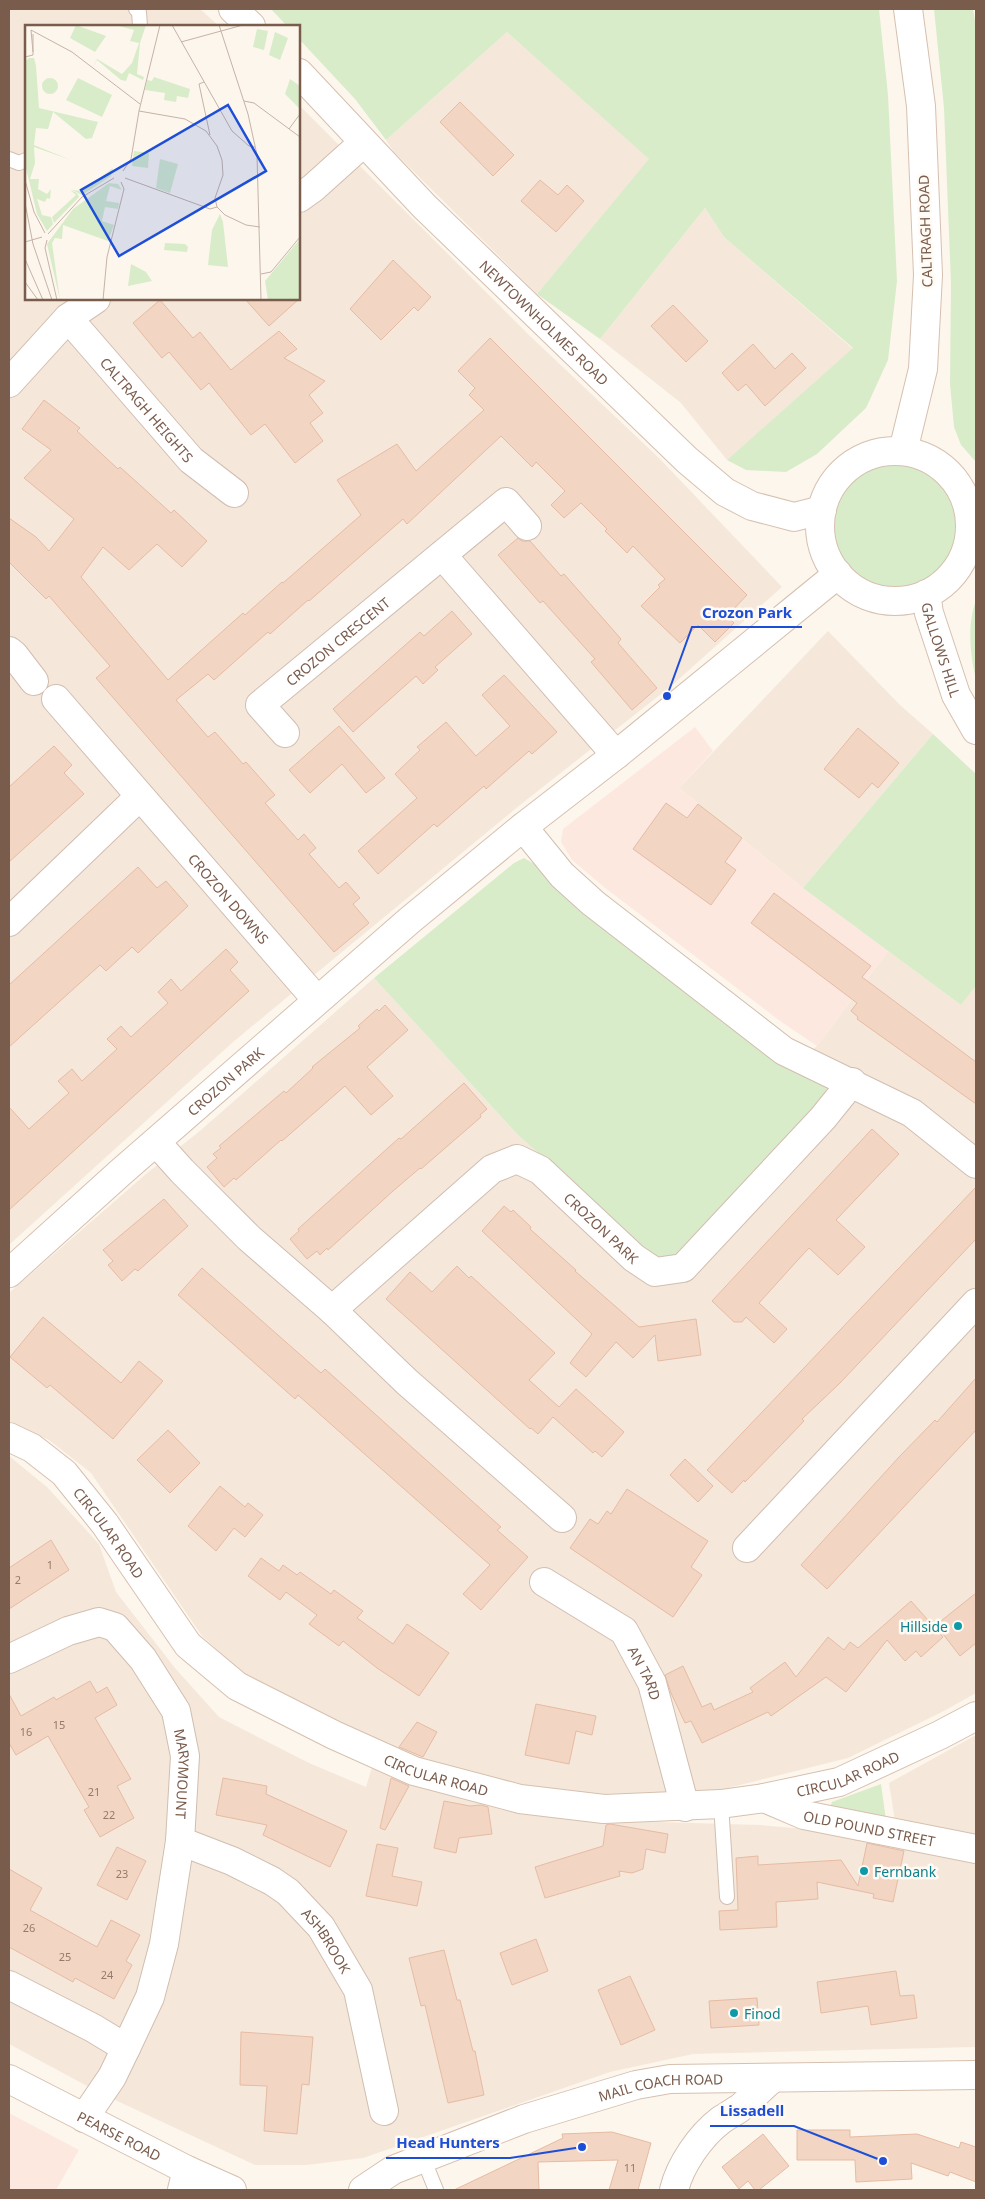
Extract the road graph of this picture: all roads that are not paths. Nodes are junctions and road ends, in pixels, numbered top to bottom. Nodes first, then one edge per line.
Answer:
1 (136, 9) edge
2 (233, 9) edge
3 (908, 9) edge
4 (140, 25) edge
5 (249, 25) edge
6 (300, 75) edge
7 (363, 143) junction
8 (9, 159) edge
9 (25, 160) edge
10 (300, 197) edge
11 (95, 300) edge
12 (68, 318) junction
13 (9, 383) edge
14 (902, 451) junction
15 (234, 493) dead end
16 (822, 510) junction
17 (527, 526) dead end
18 (442, 555) junction
19 (838, 574) junction
20 (926, 594) junction
21 (9, 651) edge
22 (34, 681) dead end
23 (56, 700) dead end
24 (976, 730) edge
25 (285, 733) dead end
26 (616, 755) junction
27 (139, 797) junction
28 (523, 827) junction
29 (9, 922) edge
30 (317, 1000) junction
31 (852, 1082) junction
32 (156, 1142) junction
33 (976, 1164) edge
34 (9, 1273) edge
35 (976, 1303) edge
36 (332, 1310) junction
37 (9, 1437) edge
38 (562, 1518) dead end
39 (747, 1548) dead end
40 (544, 1582) dead end
41 (9, 1659) edge
42 (976, 1716) edge
43 (764, 1798) junction
44 (721, 1804) junction
45 (685, 1807) junction
46 (180, 1842) junction
47 (976, 1849) edge
48 (727, 1897) dead end
49 (9, 1985) edge
50 (126, 2048) junction
51 (976, 2075) edge
52 (9, 2079) edge
53 (772, 2079) junction
54 (384, 2111) dead end
55 (84, 2118) junction
56 (423, 2158) junction
57 (185, 2180) edge
58 (232, 2190) edge
59 (364, 2190) edge
60 (436, 2190) edge
61 (674, 2190) edge

1 - 4 lane
2 - 5 street
3 - 14 street, CALTRAGH ROAD
6 - 7 street, NEWTOWNHOLMES ROAD
7 - 10 street
7 - 16 street, NEWTOWNHOLMES ROAD
8 - 9 lane
11 - 12 street
12 - 13 street
12 - 15 street, CALTRAGH HEIGHTS
14 - 16 street
14 - 20 street
16 - 19 street
17 - 18 street, CROZON CRESCENT
18 - 25 street, CROZON CRESCENT
18 - 26 street
19 - 20 street
19 - 26 street, CROZON PARK
20 - 24 street, GALLOWS HILL
21 - 22 street
23 - 27 street, CROZON DOWNS
26 - 28 street, CROZON PARK
27 - 29 street
27 - 30 street, CROZON DOWNS
28 - 30 street, CROZON PARK
28 - 31 street
30 - 32 street, CROZON PARK
31 - 33 street
31 - 36 street, CROZON PARK
32 - 34 street, CROZON PARK
32 - 36 street
35 - 39 street
36 - 38 street
37 - 45 street, CIRCULAR ROAD
40 - 45 street, AN TARD
41 - 46 street, MARYMOUNT
42 - 43 street, CIRCULAR ROAD
43 - 44 street, CIRCULAR ROAD
43 - 47 street, OLD POUND STREET
44 - 45 street, CIRCULAR ROAD
44 - 48 lane
46 - 50 street, MARYMOUNT
46 - 54 street, ASHBROOK
49 - 50 street
50 - 55 street, MARYMOUNT
51 - 53 street, MAIL COACH ROAD
52 - 55 street, PEARSE ROAD
53 - 56 street, MAIL COACH ROAD
53 - 61 street
55 - 57 street, PEARSE ROAD
56 - 59 street, MAIL COACH ROAD
56 - 60 lane
57 - 58 street, PEARSE ROAD

